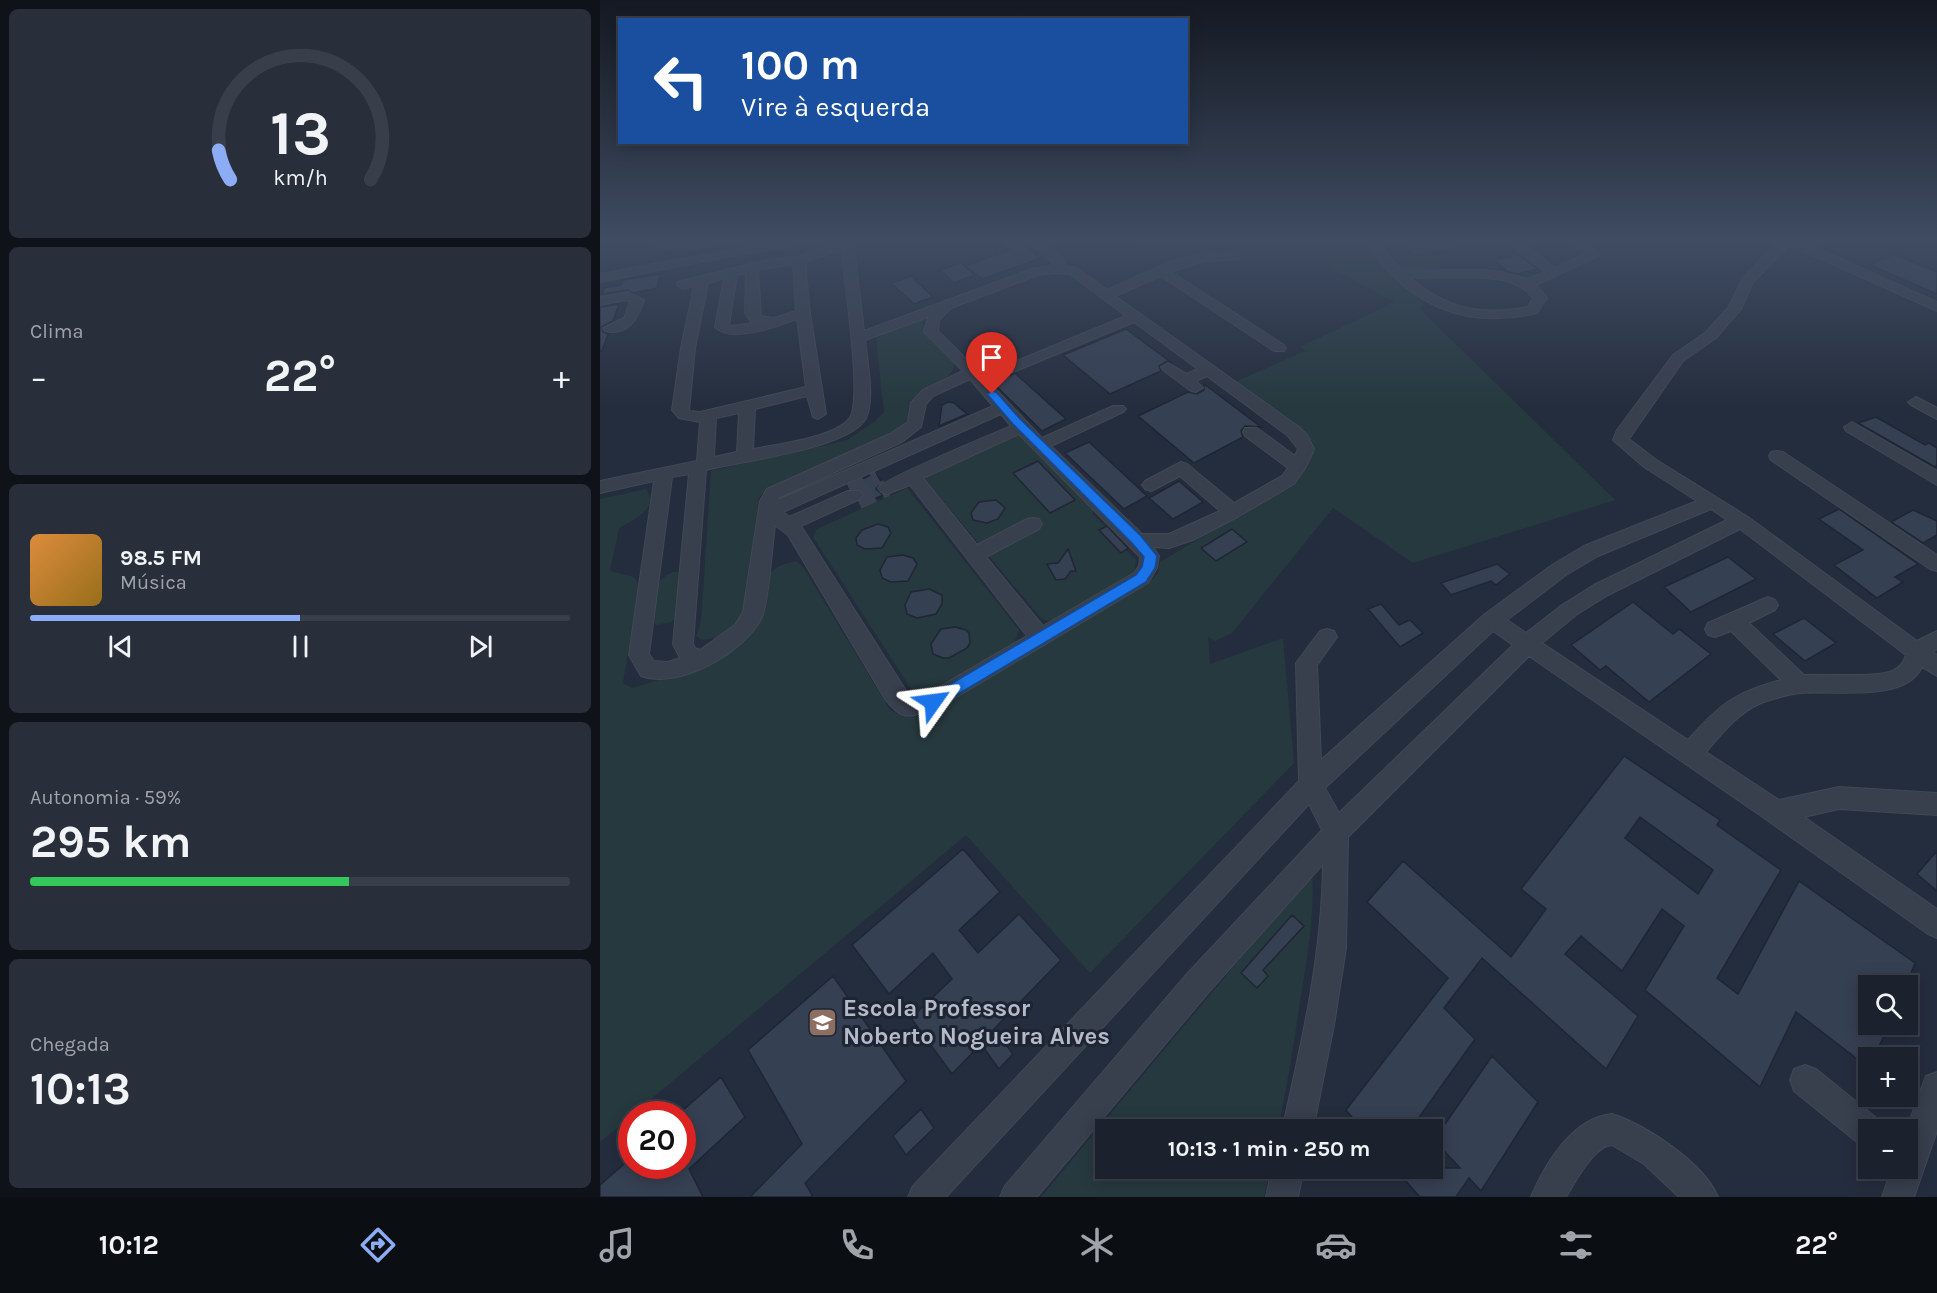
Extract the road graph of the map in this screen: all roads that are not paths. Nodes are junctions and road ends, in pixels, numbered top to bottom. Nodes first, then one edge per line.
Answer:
1 (699, 295) edge
2 (727, 295) edge
3 (752, 295) edge
4 (802, 295) edge
5 (852, 295) edge
6 (970, 295) edge
7 (1106, 295) edge
8 (1198, 295) edge
9 (1425, 295) edge
10 (1537, 295) edge
11 (1741, 295) edge
12 (1911, 295) edge
13 (600, 301) edge
14 (945, 306) junction
15 (1937, 307) edge
16 (803, 313) junction
17 (1135, 317) junction
18 (772, 322) junction
19 (610, 328) dead end
20 (858, 338) junction
21 (1279, 348) dead end
22 (1168, 367) dead end
23 (1207, 370) junction
24 (976, 376) junction
25 (814, 390) junction
26 (1916, 402) dead end
27 (747, 404) junction
28 (1118, 409) dead end
29 (818, 414) dead end
30 (1937, 414) edge
31 (708, 415) junction
32 (1014, 418) junction
33 (1852, 427) dead end
34 (1251, 432) dead end
35 (1040, 445) junction
36 (745, 456) junction
37 (1777, 456) dead end
38 (701, 465) junction
39 (1298, 467) junction
40 (664, 473) junction
41 (912, 476) junction
42 (1937, 479) edge
43 (1151, 484) dead end
44 (600, 487) edge
45 (854, 495) tunnel mouth
46 (1706, 505) junction
47 (1233, 512) junction
48 (783, 521) junction
49 (1034, 524) dead end
50 (1732, 525) junction
51 (1137, 540) junction
52 (974, 555) junction
53 (1937, 564) edge
54 (1768, 604) dead end
55 (1492, 620) junction
56 (1327, 637) dead end
57 (1041, 638) junction
58 (1937, 639) edge
59 (1528, 643) junction
60 (1918, 651) junction
61 (703, 659) junction
62 (1937, 667) edge
63 (1799, 684) junction
64 (1690, 754) junction
65 (1311, 785) junction
66 (1937, 804) edge
67 (1776, 812) junction
68 (1336, 832) junction
69 (1937, 925) edge
70 (1805, 1080) dead end
71 (1937, 1087) edge
72 (1299, 1119) edge
73 (1858, 1123) edge
74 (1918, 1140) edge
75 (1285, 1179) edge
76 (1904, 1179) edge
77 (924, 1197) edge
78 (1016, 1197) edge
79 (1281, 1197) edge
80 (1547, 1197) edge
81 (1702, 1197) edge
82 (1898, 1197) edge

1 - 31 street
2 - 18 street
3 - 18 street
4 - 16 street
5 - 20 street
6 - 14 street
7 - 17 street
8 - 21 street
9 - 10 street
11 - 46 street
12 - 15 street
13 - 19 street
14 - 20 street
14 - 24 street
16 - 18 street
16 - 25 street
17 - 23 street
17 - 24 street
20 - 36 street
22 - 23 street
23 - 39 street
24 - 32 street
24 - 48 street
25 - 27 street
25 - 29 street
26 - 30 street
27 - 31 street
27 - 36 street
28 - 35 street
31 - 38 street
32 - 35 street
32 - 41 street
32 - 41 street
32 - 48 street
33 - 42 street
34 - 39 street
35 - 51 street
36 - 38 street
37 - 53 street
38 - 40 street
38 - 61 street
39 - 47 street
40 - 44 street
40 - 61 street
41 - 52 street
43 - 47 street
45 - 48 street
46 - 50 street
46 - 55 street
47 - 51 street
48 - 57 street
48 - 61 street
49 - 52 street
50 - 59 street
50 - 60 street
51 - 57 street
52 - 57 street
54 - 63 street
55 - 59 street
55 - 65 street
56 - 65 street
58 - 60 street
59 - 64 street
59 - 68 street
60 - 62 street
60 - 63 street
63 - 64 street
64 - 67 street
65 - 68 street
65 - 77 street
66 - 67 street
67 - 69 street
68 - 72 street
68 - 78 street
70 - 73 street
71 - 74 street
75 - 79 street
76 - 82 street
80 - 81 street

